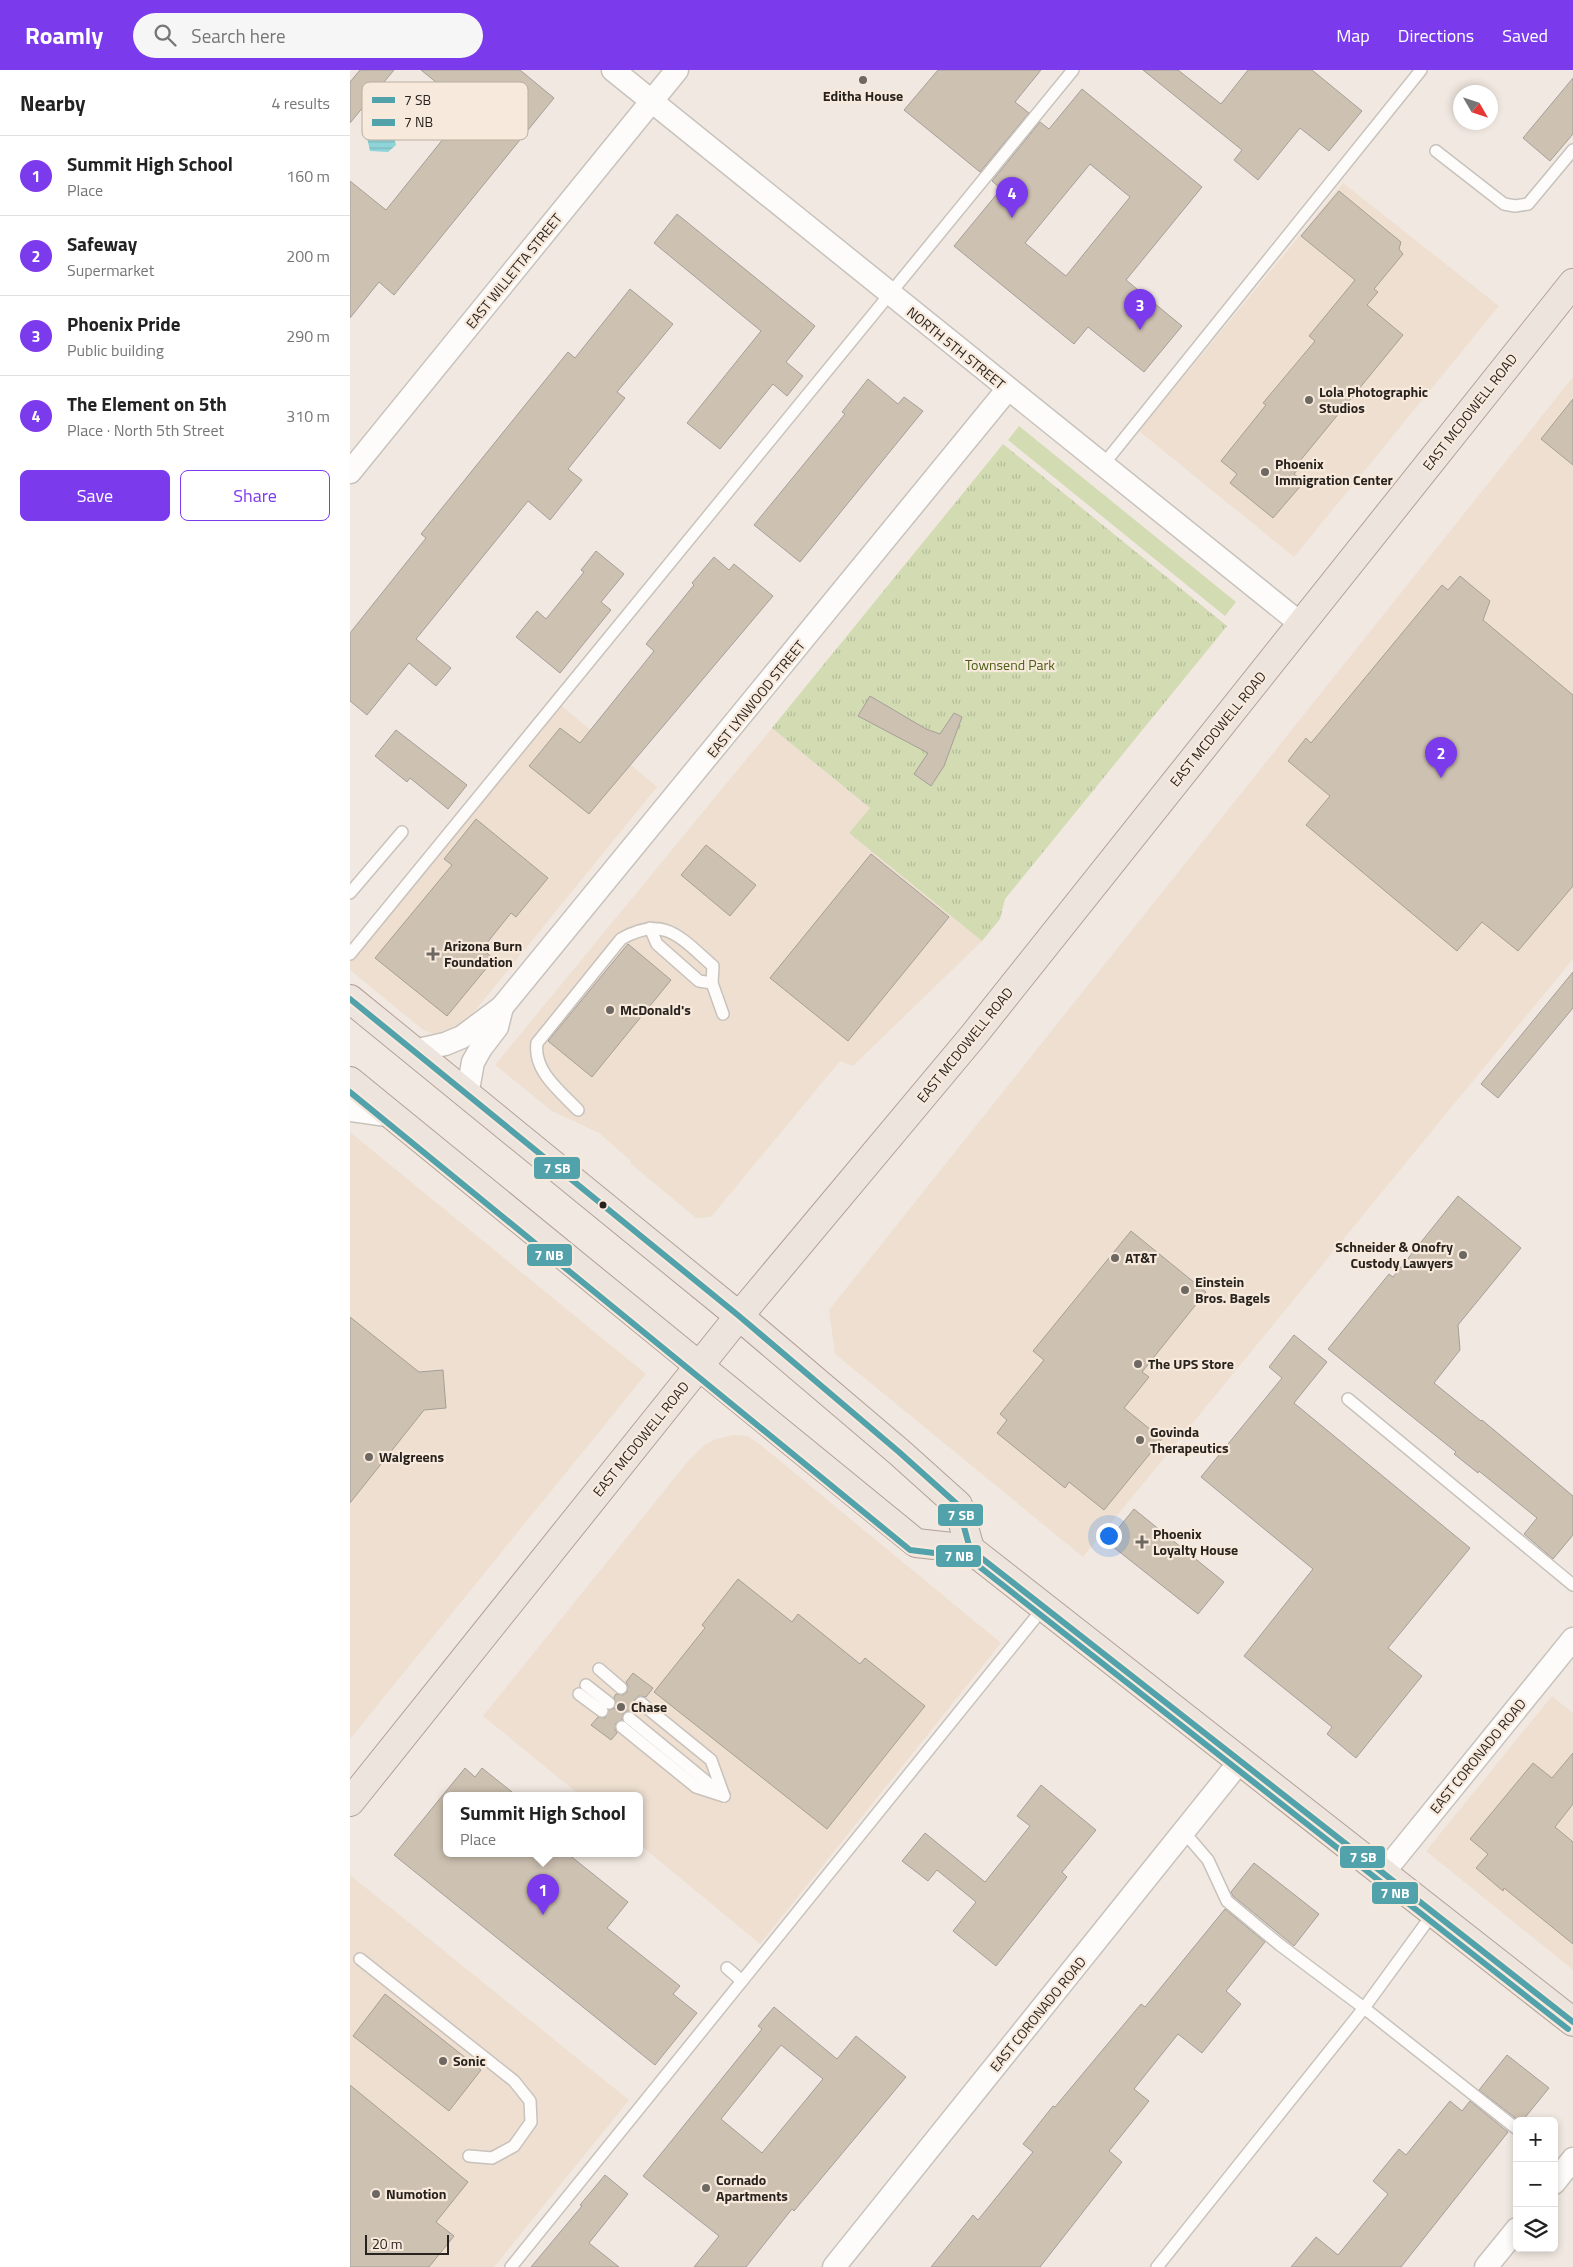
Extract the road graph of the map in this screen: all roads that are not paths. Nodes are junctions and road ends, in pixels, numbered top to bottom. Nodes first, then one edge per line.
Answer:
1 (613, 70) edge
2 (677, 70) edge
3 (1073, 70) edge
4 (1421, 70) edge
5 (652, 101) junction
6 (1573, 150) edge
7 (1436, 151) dead end
8 (1573, 283) edge
9 (888, 294) junction
10 (1007, 390) junction
11 (1103, 465) junction
12 (350, 472) edge
13 (1301, 624) junction
14 (402, 832) dead end
15 (350, 893) edge
16 (650, 928) junction
17 (350, 954) edge
18 (712, 983) junction
19 (350, 999) edge
20 (502, 1007) junction
21 (723, 1014) dead end
22 (414, 1052) junction
23 (350, 1081) edge
24 (468, 1095) junction
25 (350, 1110) edge
26 (578, 1110) dead end
27 (394, 1116) junction
28 (739, 1316) junction
29 (700, 1366) junction
30 (1348, 1399) dead end
31 (970, 1549) junction
32 (1573, 1585) edge
33 (1045, 1607) junction
34 (1573, 1640) edge
35 (599, 1669) dead end
36 (621, 1688) dead end
37 (583, 1689) dead end
38 (641, 1703) dead end
39 (605, 1707) dead end
40 (625, 1723) dead end
41 (1241, 1760) junction
42 (350, 1802) edge
43 (1184, 1832) junction
44 (1384, 1872) junction
45 (1434, 1912) junction
46 (360, 1959) dead end
47 (727, 1968) dead end
48 (742, 1981) junction
49 (1364, 2008) junction
50 (1573, 2022) edge
51 (1513, 2126) edge
52 (469, 2156) dead end
53 (1513, 2234) edge
54 (511, 2267) edge
55 (834, 2267) edge
56 (1157, 2267) edge
57 (1486, 2267) edge

1 - 5 street, NORTH 5TH STREET
2 - 5 street, EAST WILLETTA STREET
3 - 9 lane
4 - 11 lane
5 - 9 street, NORTH 5TH STREET
5 - 12 street, EAST WILLETTA STREET
6 - 7 lane
8 - 13 main road, EAST MCDOWELL ROAD
9 - 10 street, NORTH 5TH STREET
9 - 17 lane
10 - 11 street, NORTH 5TH STREET
10 - 20 street, EAST LYNWOOD STREET
11 - 13 street, NORTH 5TH STREET
13 - 28 main road, EAST MCDOWELL ROAD
14 - 15 lane
16 - 18 lane
16 - 18 lane
16 - 26 lane
18 - 21 lane
19 - 22 main road
20 - 22 street, EAST LYNWOOD STREET
20 - 24 street, EAST LYNWOOD STREET
22 - 24 main road
23 - 27 main road
24 - 28 main road
25 - 27 street
27 - 29 main road
28 - 29 main road, EAST MCDOWELL ROAD
28 - 31 main road
29 - 31 main road
29 - 42 main road, EAST MCDOWELL ROAD
30 - 32 lane
31 - 33 main road
33 - 41 main road
33 - 48 lane
34 - 44 street, EAST CORONADO ROAD
35 - 36 lane
37 - 39 lane
38 - 40 lane
41 - 43 street, EAST CORONADO ROAD
41 - 44 main road
43 - 49 lane
43 - 55 street, EAST CORONADO ROAD
44 - 45 main road
45 - 49 lane
45 - 50 main road
46 - 52 lane
47 - 48 lane
48 - 54 lane
49 - 51 lane
49 - 56 lane
53 - 57 street

